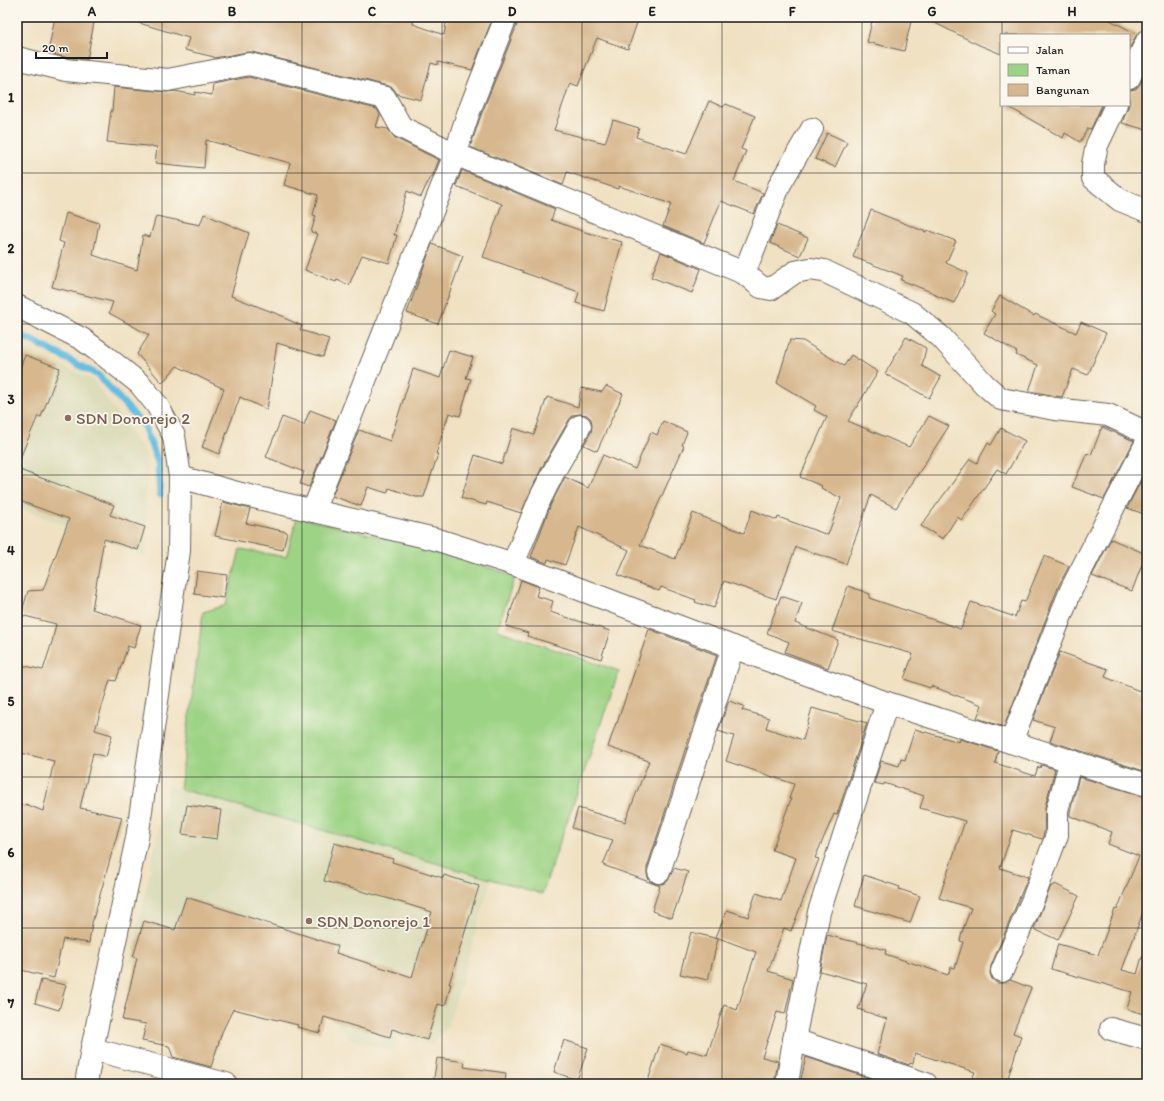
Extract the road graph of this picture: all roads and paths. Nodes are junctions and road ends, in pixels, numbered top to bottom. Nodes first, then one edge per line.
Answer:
1 (506, 17) edge
2 (1147, 41) edge
3 (17, 58) edge
4 (1130, 76) edge
5 (1116, 106) edge
6 (812, 129) dead end
7 (454, 154) junction
8 (1147, 210) edge
9 (744, 273) junction
10 (17, 306) edge
11 (580, 426) dead end
12 (1147, 432) edge
13 (1147, 442) edge
14 (180, 478) junction
15 (313, 511) junction
16 (513, 564) junction
17 (733, 647) junction
18 (887, 703) junction
19 (1011, 742) junction
20 (1071, 760) junction
21 (1147, 785) edge
22 (659, 872) dead end
23 (1002, 971) dead end
24 (1111, 1029) dead end
25 (1147, 1039) edge
26 (794, 1040) junction
27 (92, 1049) junction
28 (86, 1084) edge
29 (226, 1084) edge
30 (787, 1084) edge
31 (926, 1084) edge

1 - 7 street
2 - 4 street
3 - 7 street
5 - 8 street
6 - 9 street
7 - 9 street
7 - 15 street
9 - 12 street
10 - 14 street
11 - 16 street
13 - 19 street
14 - 15 street
14 - 27 street
15 - 16 street
16 - 17 street
17 - 18 street
17 - 22 street
18 - 19 street
18 - 26 street
19 - 20 street
20 - 21 street
20 - 23 street
24 - 25 street
26 - 30 street
26 - 31 street
27 - 28 street
27 - 29 street

